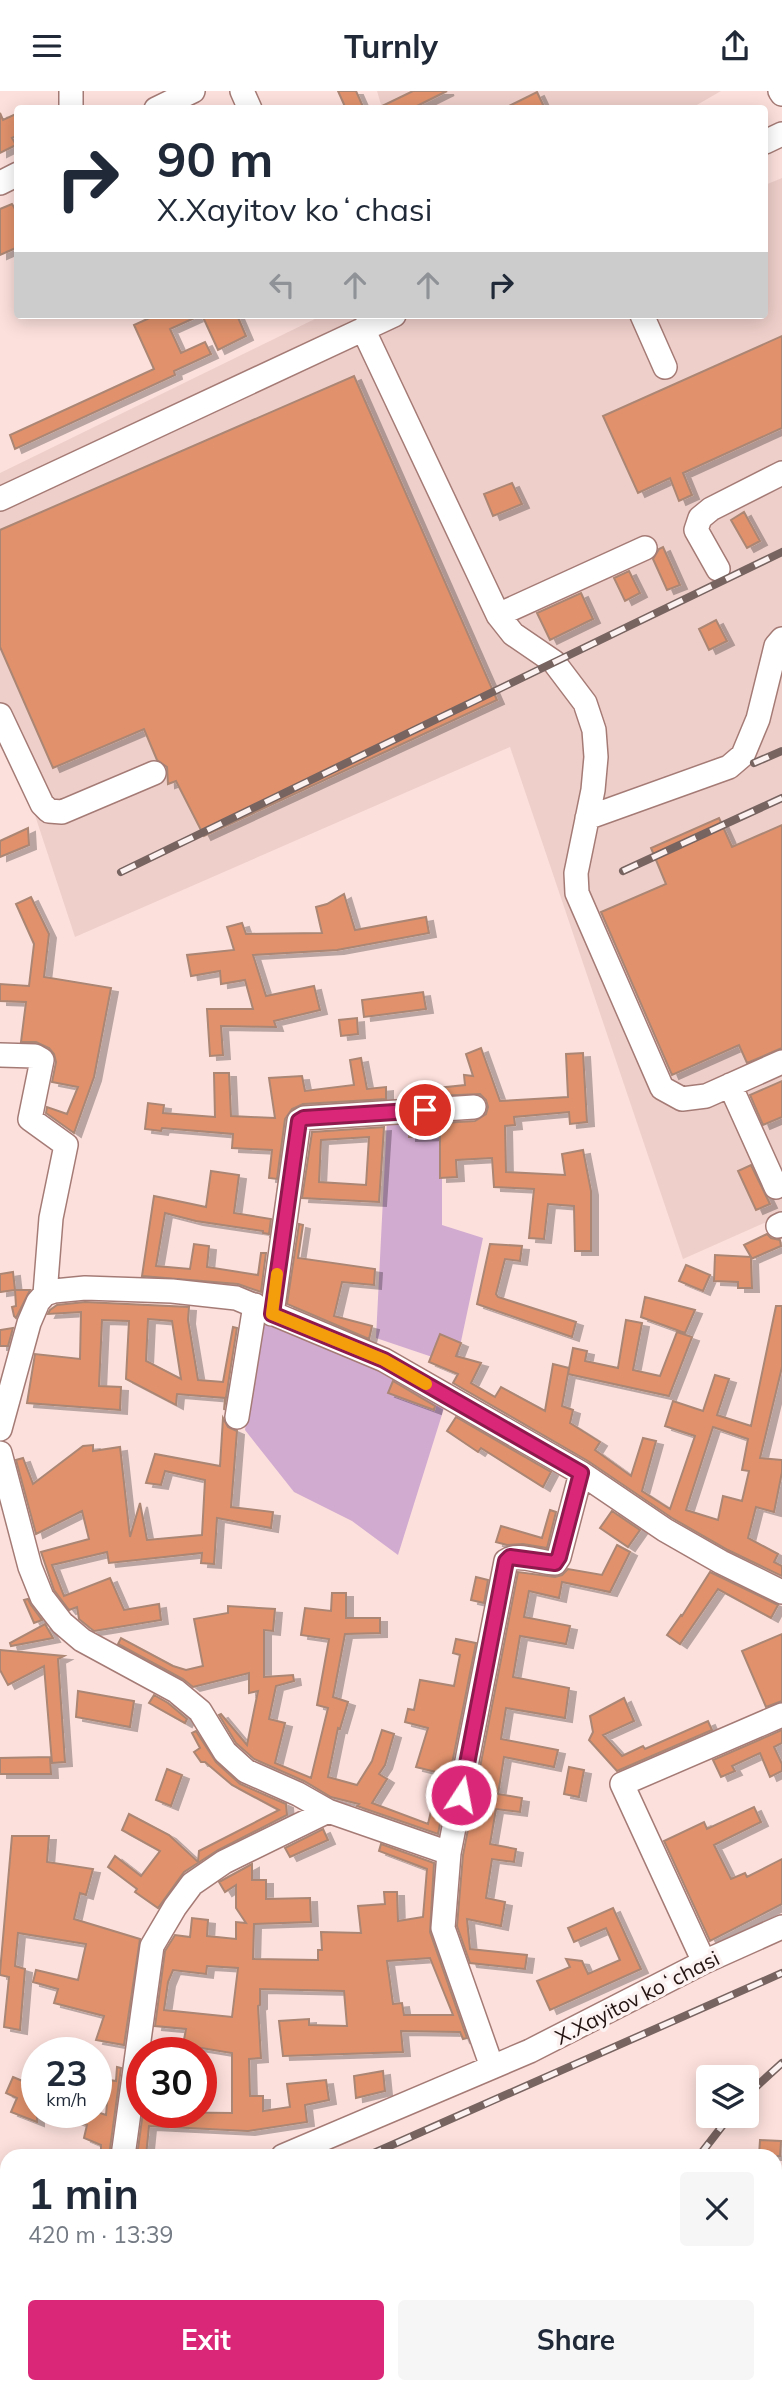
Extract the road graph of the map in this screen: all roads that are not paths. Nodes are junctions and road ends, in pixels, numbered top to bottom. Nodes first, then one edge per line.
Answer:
1 (193, 91) edge
2 (164, 105) edge
3 (385, 319) edge
4 (644, 319) edge
5 (363, 329) junction
6 (665, 367) dead end
7 (782, 473) edge
8 (0, 499) edge
9 (645, 548) dead end
10 (718, 569) dead end
11 (498, 615) junction
12 (782, 639) edge
13 (0, 715) edge
14 (154, 773) dead end
15 (587, 818) junction
16 (0, 1055) edge
17 (782, 1062) edge
18 (730, 1085) junction
19 (474, 1107) dead end
20 (776, 1187) dead end
21 (45, 1294) junction
22 (264, 1310) junction
23 (0, 1375) edge
24 (9, 1401) junction
25 (237, 1417) dead end
26 (0, 1429) edge
27 (0, 1453) edge
28 (581, 1473) junction
29 (782, 1592) edge
30 (782, 1714) edge
31 (328, 1811) junction
32 (449, 1853) junction
33 (782, 1927) edge
34 (704, 1962) junction
35 (492, 2067) junction
36 (125, 2149) edge
37 (299, 2149) edge

1 - 2 street
3 - 5 street
4 - 6 street
5 - 8 street
5 - 11 street
7 - 10 street
9 - 11 street
11 - 15 street
12 - 15 street
13 - 14 street
15 - 18 street
16 - 21 street
17 - 18 street
18 - 20 street
19 - 22 street
21 - 22 street
21 - 24 street
22 - 25 street
22 - 28 street
23 - 24 street
24 - 26 street
27 - 31 street
28 - 29 street
28 - 32 street
30 - 34 street
31 - 32 street
31 - 36 street
32 - 35 street
33 - 34 street, X.Xayitov koʻchasi
34 - 35 street, X.Xayitov koʻchasi
35 - 37 street, X.Xayitov koʻchasi

